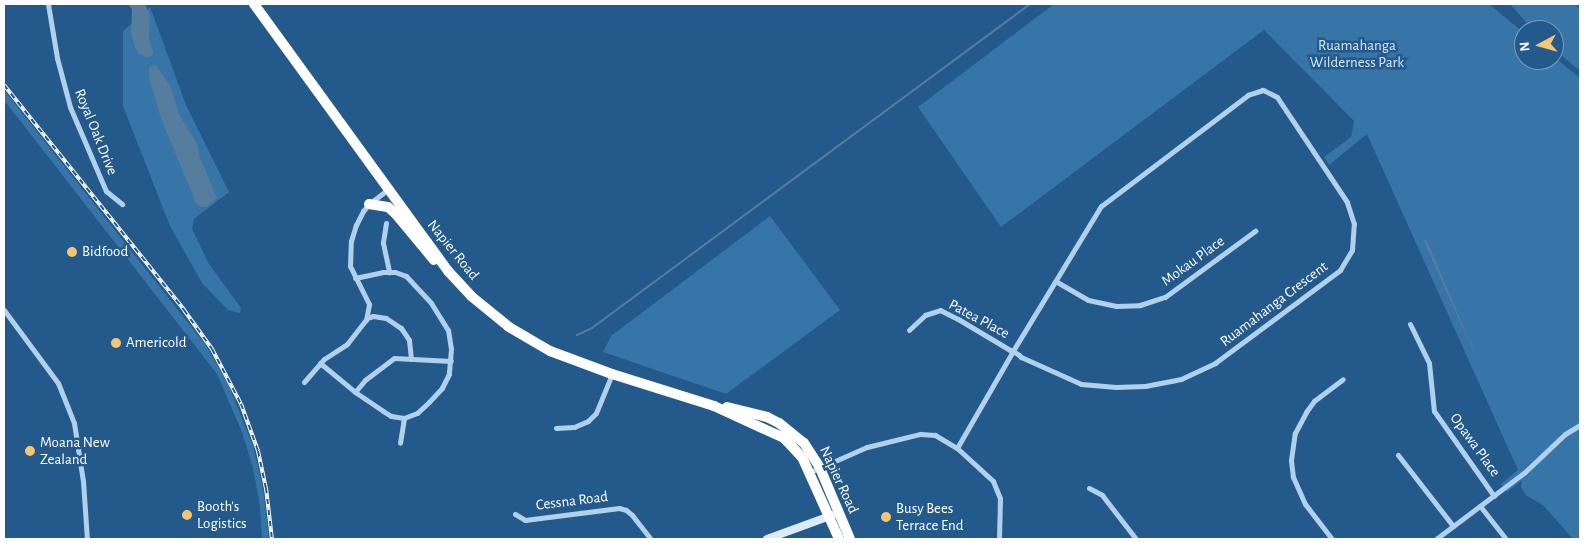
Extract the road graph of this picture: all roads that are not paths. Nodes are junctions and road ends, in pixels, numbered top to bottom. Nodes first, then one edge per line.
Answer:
1 (48, 4) edge
2 (254, 4) edge
3 (388, 189) junction
4 (122, 204) dead end
5 (369, 204) junction
6 (386, 223) dead end
7 (1255, 231) dead end
8 (448, 271) junction
9 (389, 272) junction
10 (355, 278) junction
11 (1057, 282) junction
12 (4, 310) edge
13 (366, 318) junction
14 (1410, 324) dead end
15 (908, 330) dead end
16 (1012, 351) junction
17 (411, 359) junction
18 (451, 361) junction
19 (320, 363) junction
20 (612, 374) junction
21 (1343, 379) dead end
22 (304, 382) dead end
23 (355, 392) junction
24 (714, 406) junction
25 (404, 418) junction
26 (1580, 425) edge
27 (556, 428) dead end
28 (400, 443) dead end
29 (957, 448) junction
30 (1398, 455) dead end
31 (820, 468) junction
32 (810, 472) junction
33 (1089, 488) dead end
34 (1494, 496) junction
35 (1480, 506) junction
36 (515, 514) dead end
37 (834, 515) junction
38 (1453, 526) junction
39 (87, 539) edge
40 (650, 539) edge
41 (767, 539) edge
42 (839, 539) edge
43 (850, 539) edge
44 (999, 539) edge
45 (1136, 539) edge
46 (1332, 539) edge
47 (1436, 539) edge
48 (1506, 539) edge

1 - 4 street, Royal Oak Drive
2 - 3 highway, Napier Road
3 - 5 street
3 - 8 highway, Napier Road
5 - 8 highway
5 - 10 street
6 - 9 street
7 - 11 street, Mokau Place
8 - 20 highway, Napier Road
9 - 10 street
9 - 18 street
10 - 13 street
11 - 16 street, Ruamahanga Crescent
11 - 16 street, Ruamahanga Crescent
12 - 39 street
13 - 17 street
13 - 19 street
14 - 34 street, Opawa Place
15 - 16 street, Patea Place
16 - 29 street, Ruamahanga Crescent
17 - 18 street
17 - 23 street
18 - 25 street
19 - 22 street
19 - 23 street
20 - 24 highway, Napier Road
20 - 27 street
21 - 46 street
23 - 25 street
24 - 31 highway, Napier Road
24 - 32 highway, Napier Road
25 - 28 street
26 - 34 street
29 - 31 street
29 - 44 street
30 - 38 street
31 - 32 street
31 - 37 highway, Napier Road
32 - 37 highway, Napier Road
33 - 45 street
34 - 35 street
35 - 38 street
35 - 48 street
36 - 40 street, Cessna Road
37 - 41 main road
37 - 42 highway, Napier Road
37 - 43 highway, Napier Road
38 - 47 street

